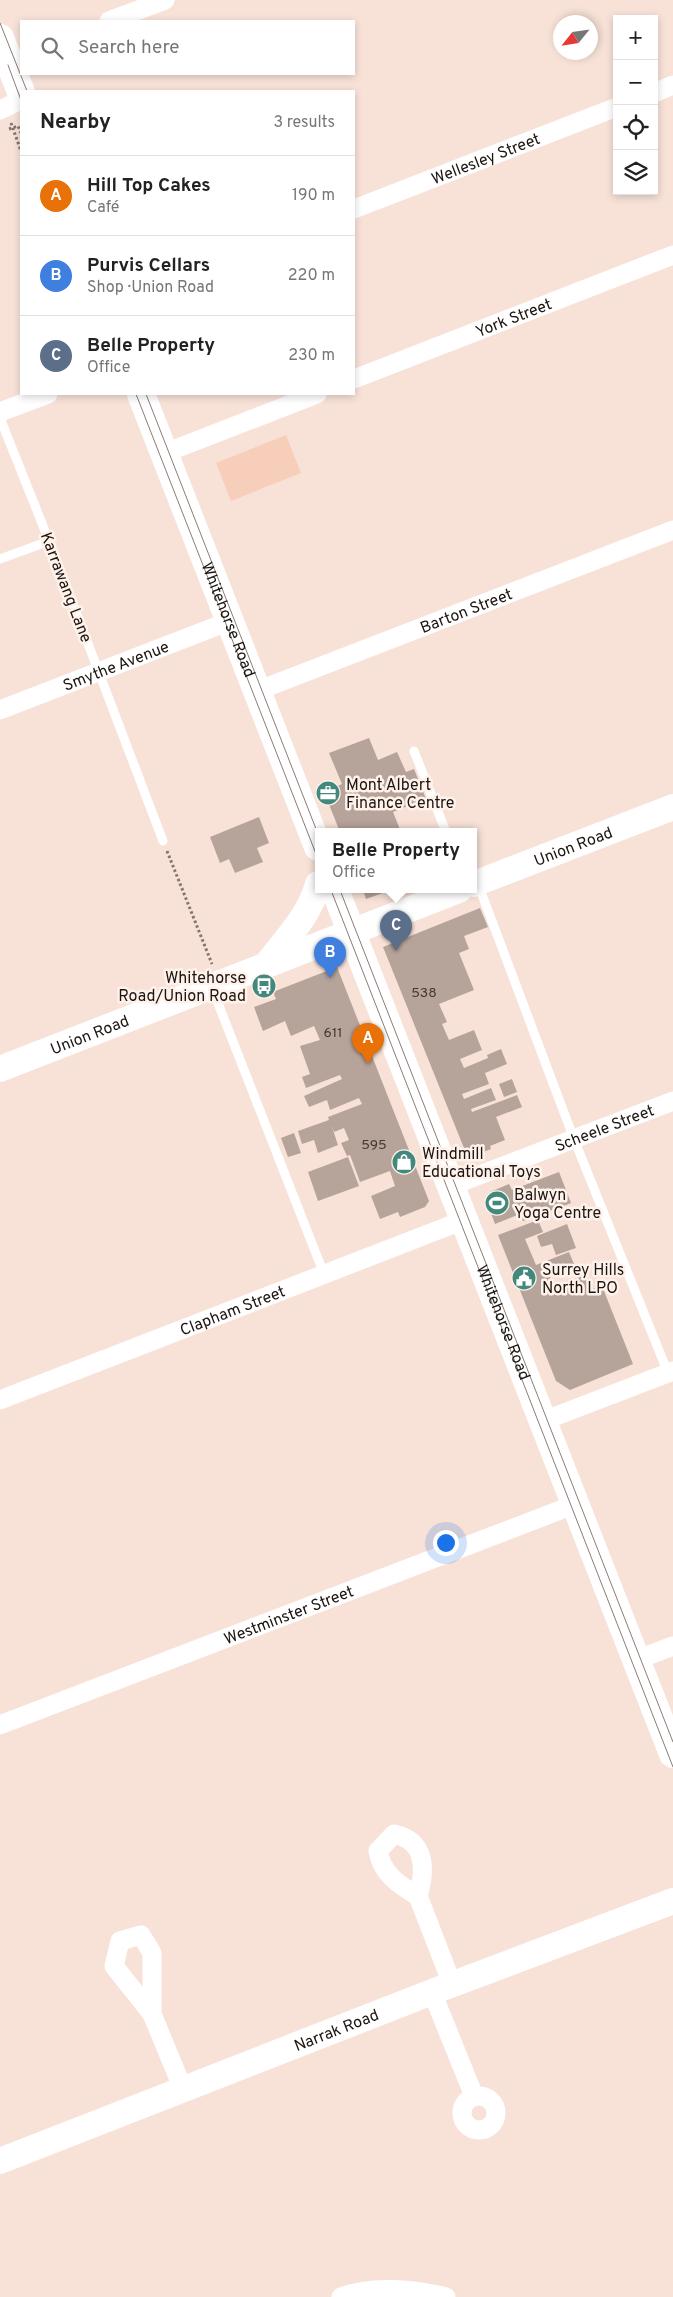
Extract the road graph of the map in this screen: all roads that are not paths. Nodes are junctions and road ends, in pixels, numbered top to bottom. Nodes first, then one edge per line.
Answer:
1 (164, 0) edge
2 (111, 20) edge
3 (10, 50) edge
4 (673, 85) edge
5 (20, 90) edge
6 (658, 91) edge
7 (20, 100) edge
8 (613, 109) edge
9 (0, 110) edge
10 (355, 209) edge
11 (673, 255) edge
12 (355, 379) edge
13 (45, 395) edge
14 (141, 395) edge
15 (314, 395) edge
16 (0, 412) edge
17 (0, 418) edge
18 (165, 453) junction
19 (673, 530) edge
20 (49, 541) junction
21 (0, 559) edge
22 (230, 621) junction
23 (99, 670) junction
24 (258, 691) junction
25 (0, 710) edge
26 (414, 751) dead end
27 (673, 807) edge
28 (444, 828) edge
29 (315, 839) edge
30 (163, 841) road end
31 (477, 883) edge
32 (315, 893) edge
33 (337, 893) edge
34 (452, 893) edge
35 (473, 893) edge
36 (352, 931) junction
37 (267, 964) junction
38 (215, 985) junction
39 (0, 1069) edge
40 (673, 1101) edge
41 (574, 1139) junction
42 (451, 1186) junction
43 (464, 1220) junction
44 (324, 1274) junction
45 (670, 1372) edge
46 (0, 1400) edge
47 (543, 1421) junction
48 (576, 1504) junction
49 (673, 1646) edge
50 (636, 1660) junction
51 (0, 1725) edge
52 (673, 1754) edge
53 (418, 1896) dead end
54 (673, 1901) edge
55 (442, 1988) junction
56 (152, 2014) dead end
57 (183, 2089) junction
58 (474, 2096) dead end
59 (0, 2161) edge
60 (341, 2297) edge
61 (446, 2297) edge

1 - 2 street
3 - 5 main road
4 - 6 street
7 - 9 street
8 - 10 street, Wellesley Street
11 - 12 street, York Street
13 - 16 street
14 - 18 main road, Whitehorse Road
15 - 18 street
17 - 20 lane, Karrawang Lane
18 - 22 main road, Whitehorse Road
19 - 24 street, Barton Street
20 - 21 lane
20 - 23 lane, Karrawang Lane
22 - 23 street, Smythe Avenue
22 - 24 main road, Whitehorse Road
23 - 25 street, Smythe Avenue
23 - 30 lane, Karrawang Lane
24 - 29 main road, Whitehorse Road
26 - 28 lane
27 - 31 main road, Union Road
32 - 37 main road
33 - 36 main road, Whitehorse Road
34 - 36 main road, Union Road
35 - 41 lane
36 - 37 main road, Union Road
36 - 42 main road, Whitehorse Road
37 - 38 main road, Union Road
38 - 39 main road, Union Road
38 - 44 lane
40 - 41 street, Scheele Street
41 - 42 street, Scheele Street
41 - 45 lane
42 - 43 main road, Whitehorse Road
43 - 44 street, Clapham Street
43 - 47 main road, Whitehorse Road
44 - 46 street, Clapham Street
45 - 47 street
47 - 48 main road, Whitehorse Road
48 - 50 main road, Whitehorse Road
48 - 51 street, Westminster Street
49 - 50 street
50 - 52 main road, Whitehorse Road
53 - 55 street
54 - 55 main road, Narrak Road
55 - 57 main road, Narrak Road
55 - 58 street
56 - 57 street
57 - 59 main road, Narrak Road
60 - 61 street

